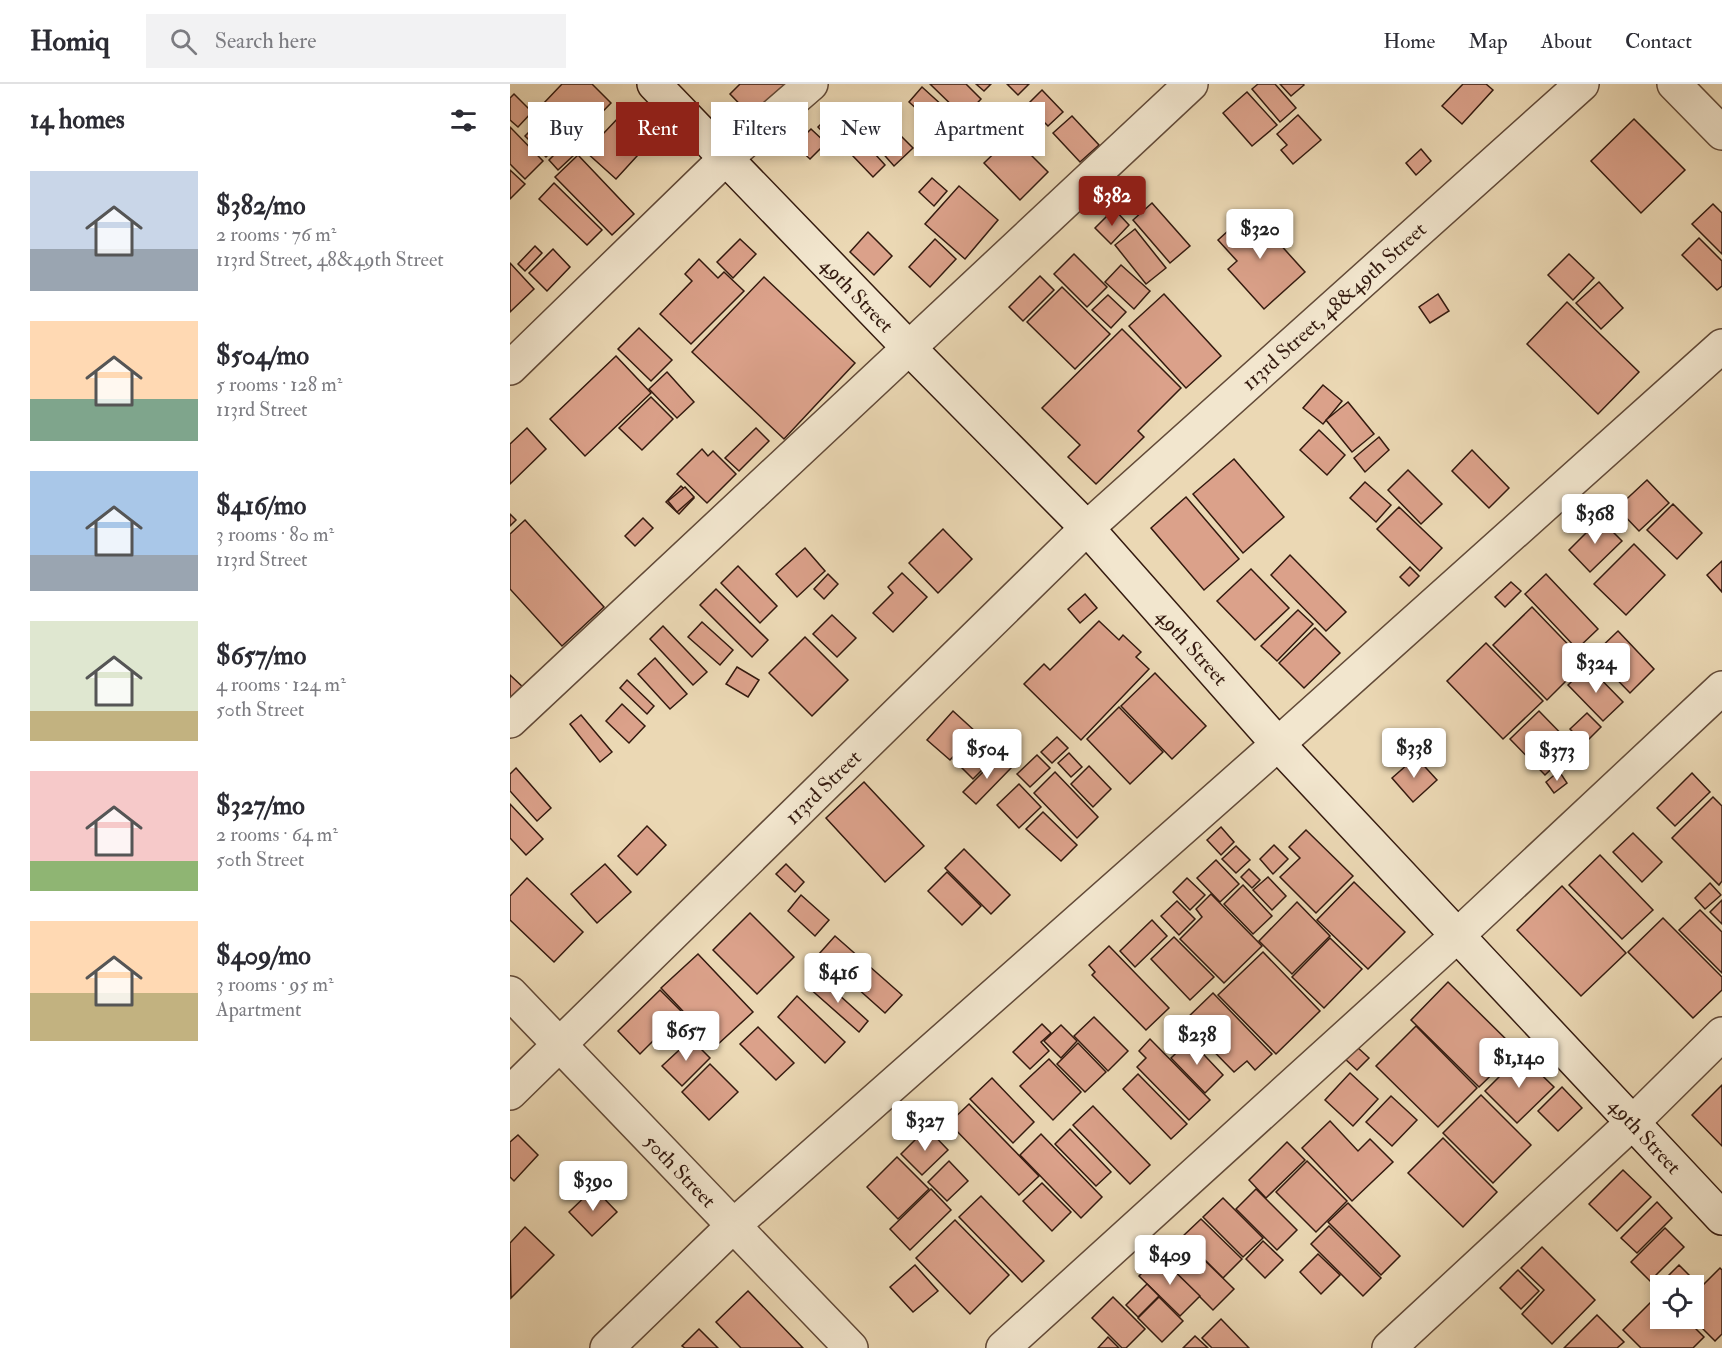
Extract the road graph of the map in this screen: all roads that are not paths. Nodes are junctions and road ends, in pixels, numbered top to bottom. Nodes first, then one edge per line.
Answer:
1 (654, 84) edge
2 (811, 84) edge
3 (1191, 84) edge
4 (1582, 84) edge
5 (1674, 84) edge
6 (1722, 133) edge
7 (726, 158) junction
8 (1722, 346) edge
9 (909, 348) junction
10 (510, 368) edge
11 (1087, 528) junction
12 (1722, 688) edge
13 (510, 721) edge
14 (1278, 744) junction
15 (1458, 935) junction
16 (510, 993) edge
17 (1722, 1035) edge
18 (560, 1045) junction
19 (510, 1093) edge
20 (1632, 1123) junction
21 (1722, 1218) edge
22 (733, 1226) junction
23 (607, 1348) edge
24 (851, 1348) edge
25 (1003, 1348) edge
26 (1389, 1348) edge

1 - 7 street, 49th Street
2 - 7 street
3 - 9 street
4 - 11 street, 113rd Street, 48&49th Street
5 - 6 street
7 - 9 street, 49th Street
7 - 10 street
8 - 14 street
9 - 11 street, 49th Street
9 - 13 street
11 - 14 street, 49th Street
11 - 18 street, 113rd Street
12 - 15 street
14 - 15 street, 49th Street
14 - 22 street
15 - 20 street, 49th Street
15 - 25 street
16 - 18 street, 50th Street
17 - 20 street
18 - 19 street, 113rd Street
18 - 22 street, 50th Street
20 - 21 street, 49th Street
20 - 26 street
22 - 23 street
22 - 24 street, 50th Street

